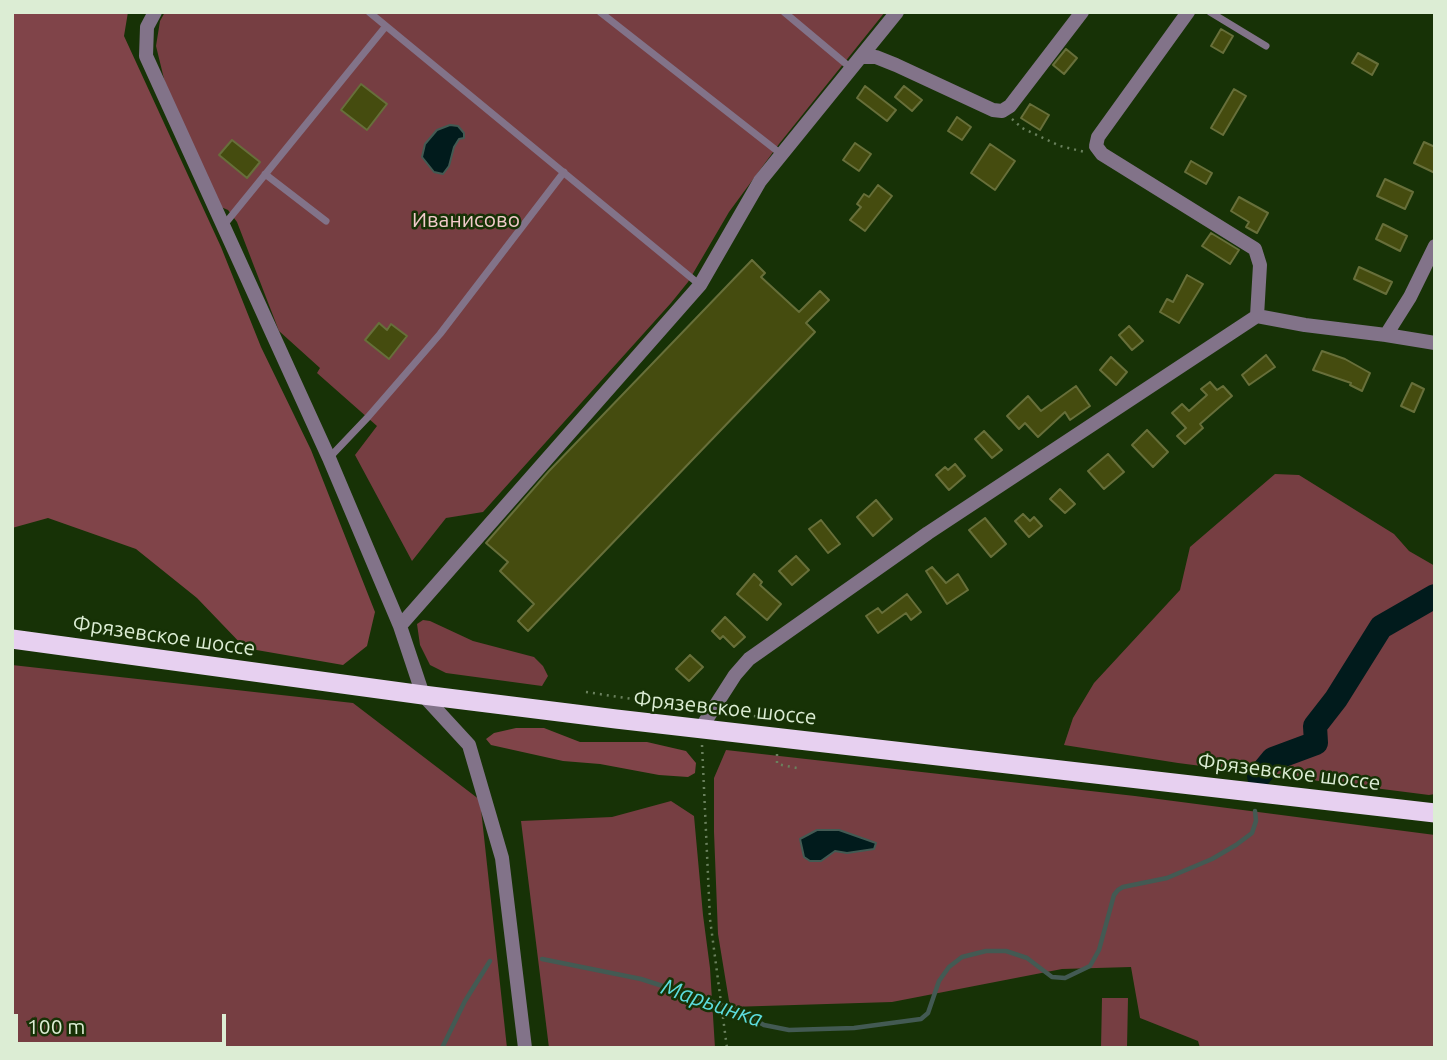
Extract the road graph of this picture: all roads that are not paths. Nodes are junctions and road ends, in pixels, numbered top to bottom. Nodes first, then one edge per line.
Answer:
1 (155, 12) edge
2 (369, 12) edge
3 (600, 12) edge
4 (784, 12) edge
5 (897, 12) edge
6 (1082, 12) edge
7 (1188, 12) edge
8 (1209, 12) edge
9 (386, 26) junction
10 (1266, 46) dead end
11 (862, 57) junction
12 (852, 69) junction
13 (781, 154) junction
14 (564, 172) junction
15 (265, 174) junction
16 (326, 221) dead end
17 (223, 226) junction
18 (1435, 246) edge
19 (699, 285) junction
20 (1257, 316) junction
21 (1386, 335) junction
22 (1435, 342) edge
23 (329, 458) junction
24 (400, 625) junction
25 (12, 639) edge
26 (423, 695) junction
27 (701, 737) junction
28 (1435, 813) edge
29 (525, 1048) edge

1 - 17 street
2 - 9 lane
3 - 13 lane
4 - 12 lane
5 - 11 street
6 - 11 street
7 - 20 street
8 - 10 lane
9 - 14 lane
9 - 15 lane
11 - 12 street
12 - 13 street
13 - 19 street
14 - 19 lane
14 - 23 lane
15 - 16 lane
15 - 17 lane
17 - 23 street
18 - 21 street
19 - 24 street
20 - 21 street
20 - 27 street
21 - 22 street
23 - 24 street
24 - 26 street
25 - 26 highway, Фрязевское шоссе
26 - 27 highway, Фрязевское шоссе
26 - 29 street
27 - 28 highway, Фрязевское шоссе

